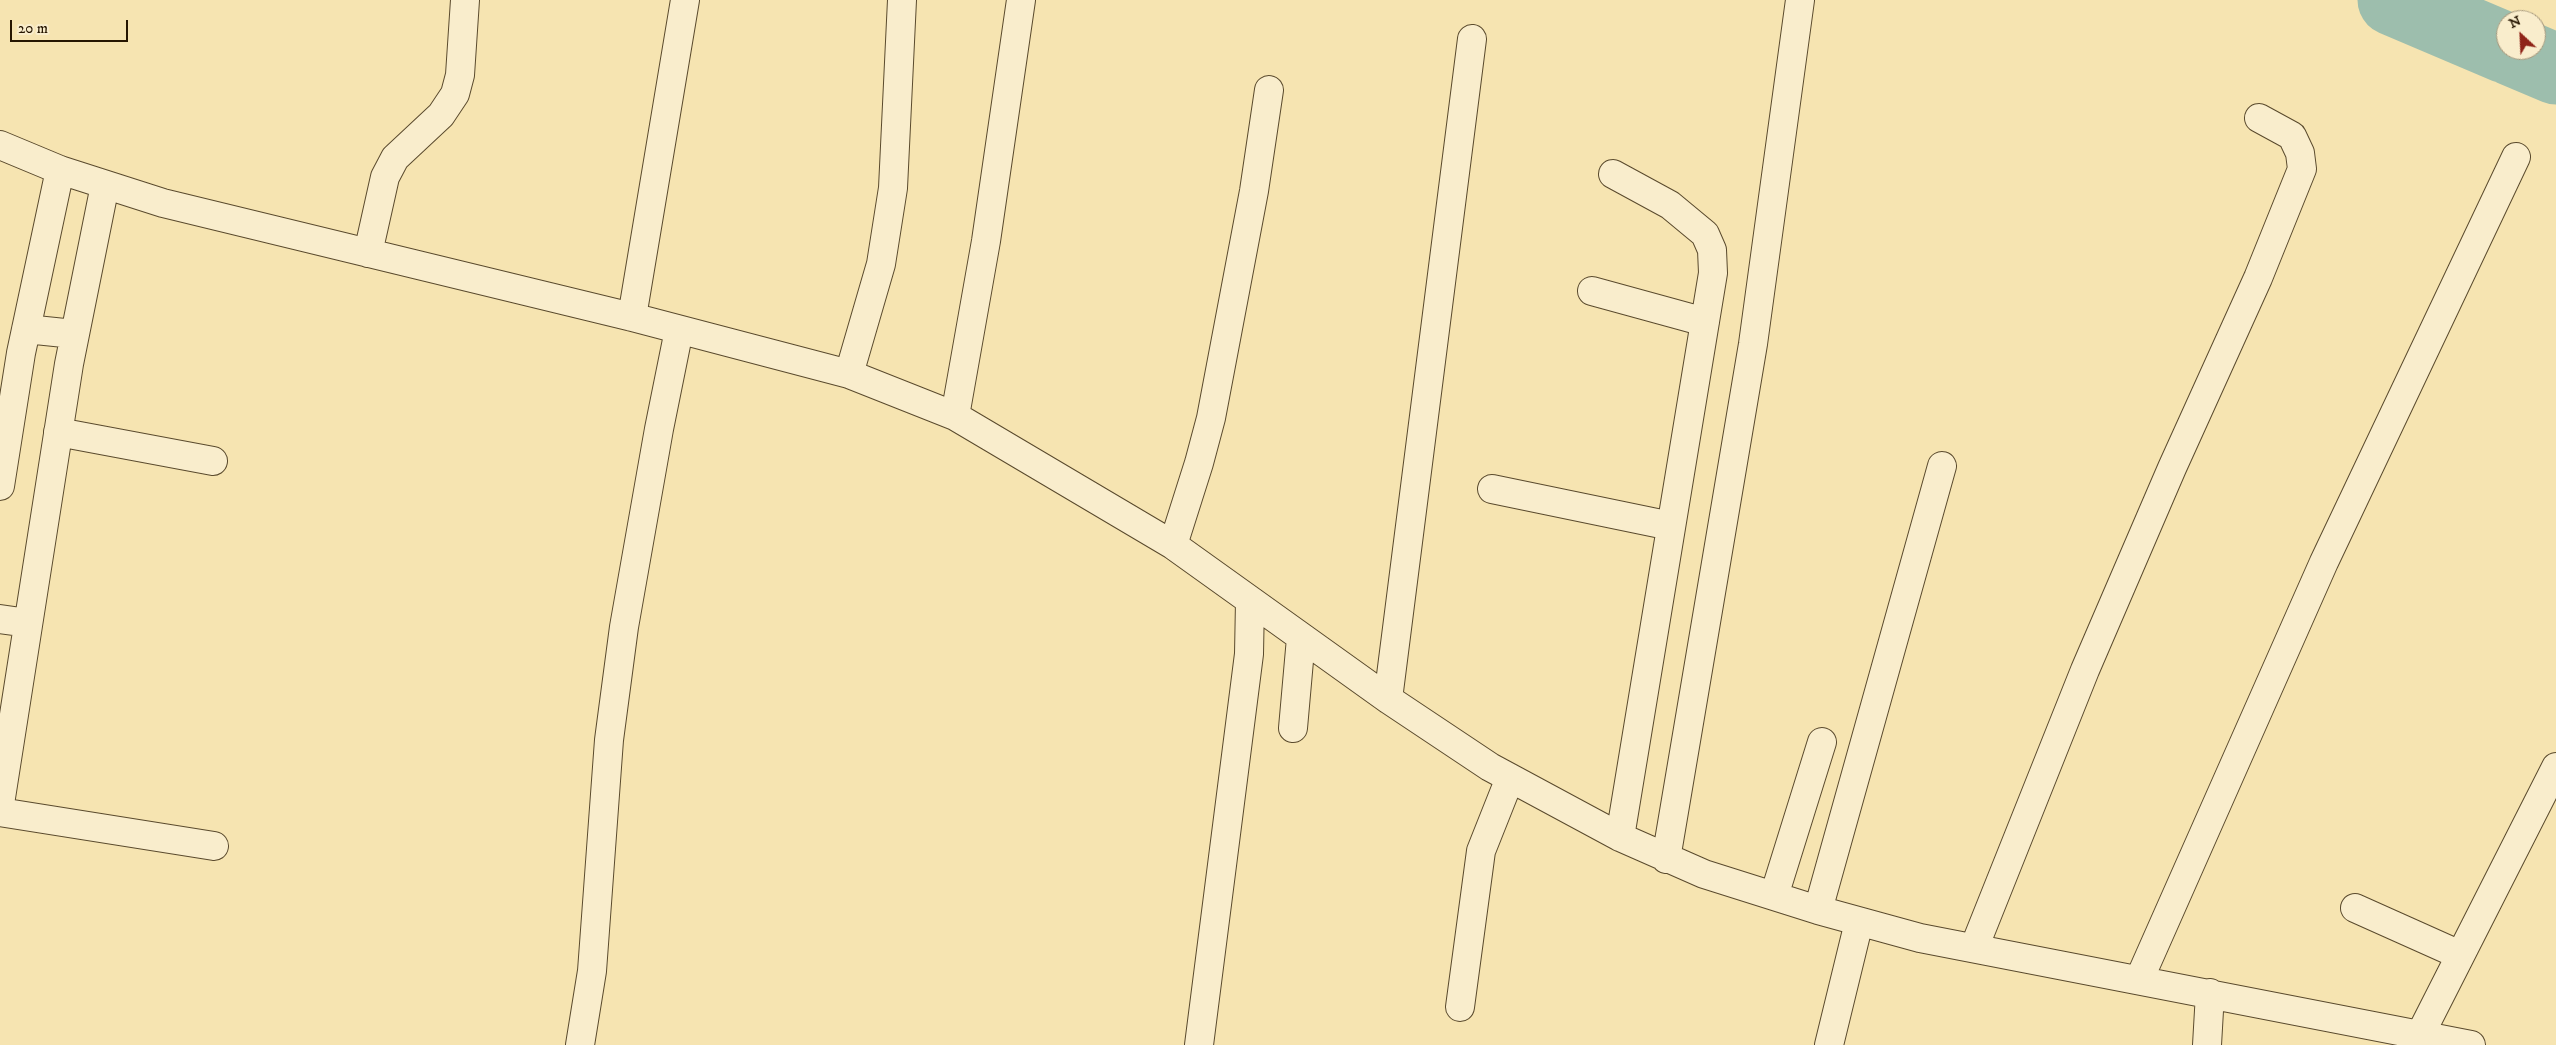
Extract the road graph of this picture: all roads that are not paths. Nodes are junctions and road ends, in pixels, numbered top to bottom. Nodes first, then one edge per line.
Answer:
1 (465, 0) edge
2 (685, 0) edge
3 (902, 0) edge
4 (1021, 0) edge
5 (1800, 0) edge
6 (1472, 39) dead end
7 (1269, 90) dead end
8 (2259, 118) dead end
9 (0, 145) edge
10 (2516, 157) dead end
11 (60, 170) junction
12 (1613, 174) dead end
13 (105, 185) junction
14 (368, 253) junction
15 (1592, 291) dead end
16 (632, 317) junction
17 (1704, 322) junction
18 (26, 329) junction
19 (680, 330) junction
20 (74, 334) junction
21 (849, 374) junction
22 (955, 416) junction
23 (58, 432) junction
24 (213, 461) dead end
25 (1942, 466) dead end
26 (0, 486) edge
27 (1492, 489) dead end
28 (1670, 526) junction
29 (1173, 545) junction
30 (1250, 601) junction
31 (0, 619) edge
32 (28, 623) junction
33 (1301, 638) junction
34 (1388, 699) junction
35 (1293, 728) dead end
36 (1822, 742) dead end
37 (2556, 767) edge
38 (1510, 778) junction
39 (0, 804) edge
40 (0, 812) edge
41 (1620, 838) junction
42 (214, 846) dead end
43 (1666, 859) junction
44 (1774, 896) junction
45 (2355, 908) dead end
46 (1818, 910) junction
47 (1859, 922) junction
48 (1974, 948) junction
49 (2460, 955) junction
50 (2139, 980) junction
51 (2210, 993) junction
52 (1460, 1007) dead end
53 (2420, 1035) junction
54 (580, 1045) edge
55 (1199, 1045) edge
56 (1829, 1045) edge
57 (2207, 1045) edge
58 (2471, 1045) edge

1 - 14 street
2 - 16 street
3 - 21 street
4 - 22 street
5 - 43 street
6 - 34 street
7 - 29 street
8 - 48 street
9 - 11 street
10 - 50 street
11 - 13 street
11 - 18 street
12 - 17 street
13 - 14 street
13 - 20 street
14 - 16 street
15 - 17 street
16 - 19 street
17 - 28 street
18 - 20 street
18 - 26 street
19 - 21 street
19 - 54 street
20 - 23 street
21 - 22 street
22 - 29 street
23 - 24 street
23 - 32 street
25 - 46 street
27 - 28 street
28 - 41 street
29 - 30 street
30 - 33 street
30 - 55 street
31 - 32 street
32 - 39 street
33 - 34 street
33 - 35 street
34 - 38 street
36 - 44 street
37 - 49 street
38 - 41 street
38 - 52 street
40 - 42 street
41 - 43 street
43 - 44 street
44 - 46 street
45 - 49 street
46 - 47 street
47 - 48 street
47 - 56 street
48 - 50 street
49 - 53 street
50 - 51 street
51 - 53 street
51 - 57 street
53 - 58 street

